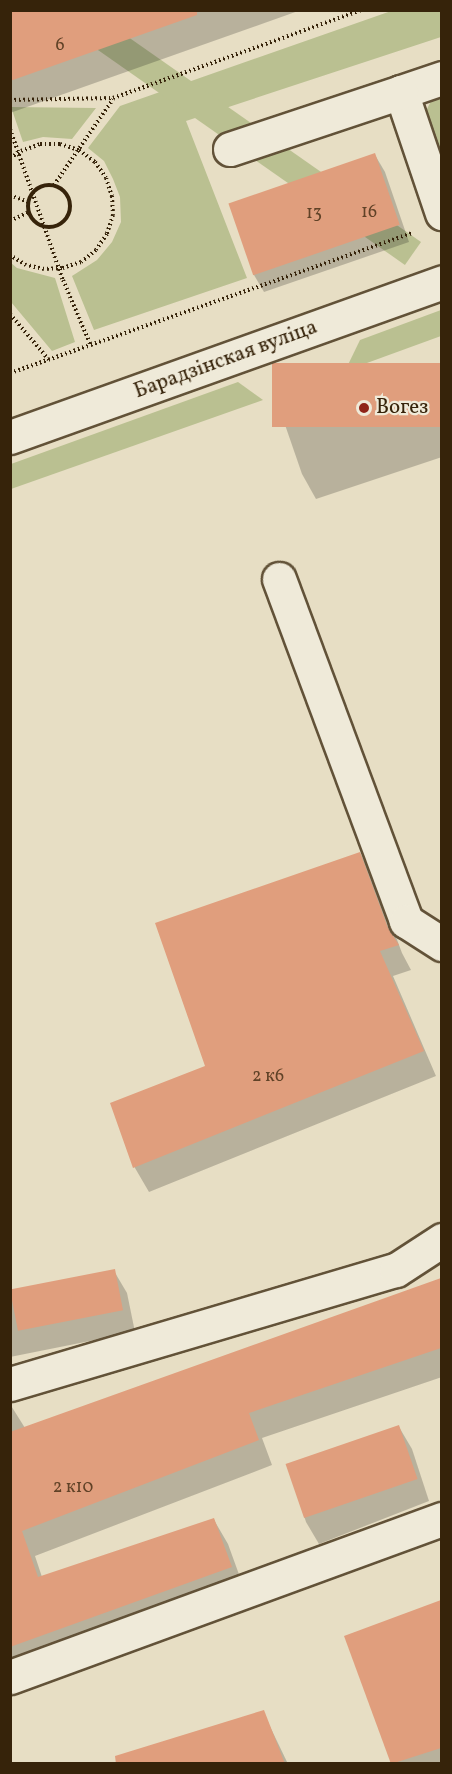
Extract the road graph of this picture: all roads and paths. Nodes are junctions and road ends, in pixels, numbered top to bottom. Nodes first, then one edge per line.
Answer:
1 (362, 10) edge
2 (441, 78) edge
3 (400, 92) junction
4 (113, 98) junction
5 (10, 100) edge
6 (10, 129) edge
7 (230, 149) dead end
8 (79, 150) junction
9 (17, 153) junction
10 (10, 158) edge
11 (54, 185) junction
12 (33, 193) junction
13 (10, 195) edge
14 (28, 201) junction
15 (29, 212) junction
16 (10, 221) edge
17 (430, 222) edge
18 (45, 227) junction
19 (10, 255) edge
20 (59, 269) junction
21 (441, 282) edge
22 (10, 314) edge
23 (91, 346) junction
24 (50, 360) junction
25 (10, 373) edge
26 (10, 437) edge
27 (279, 579) dead end
28 (441, 944) edge
29 (441, 1240) edge
30 (10, 1384) edge
31 (441, 1519) edge
32 (10, 1677) edge

1 - 4 path
2 - 3 street
3 - 7 street
3 - 17 street
4 - 5 path
4 - 8 path
6 - 9 path
8 - 9 path
8 - 11 path
8 - 20 path
9 - 10 path
9 - 12 path
11 - 12 path
11 - 18 path
12 - 14 path
12 - 18 path
13 - 14 path
14 - 15 path
15 - 16 path
15 - 18 path
17 - 23 path
18 - 20 path
19 - 20 path
20 - 23 path
21 - 26 street, Барадзінская вуліца
22 - 24 path
23 - 24 path
24 - 25 path
27 - 28 street
29 - 30 street
31 - 32 street

